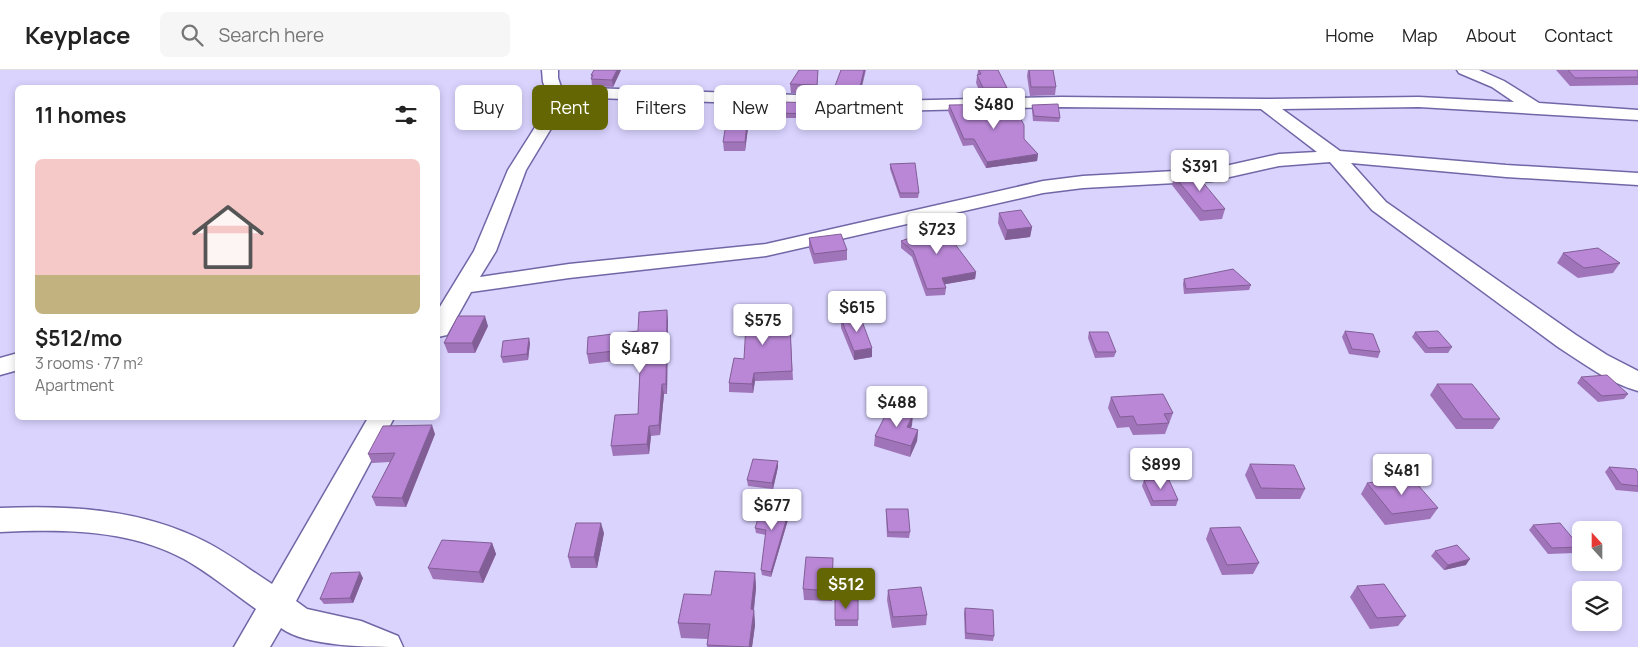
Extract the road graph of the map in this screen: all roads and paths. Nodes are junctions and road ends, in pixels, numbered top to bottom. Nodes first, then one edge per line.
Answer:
1 (550, 70) edge
2 (1465, 70) edge
3 (551, 85) edge
4 (608, 94) edge
5 (1265, 104) junction
6 (1535, 108) junction
7 (1638, 115) edge
8 (543, 130) edge
9 (1335, 156) junction
10 (1638, 178) edge
11 (463, 286) junction
12 (440, 326) edge
13 (15, 362) edge
14 (0, 368) edge
15 (1638, 382) edge
16 (380, 420) edge
17 (0, 520) edge
18 (277, 605) junction
19 (251, 647) edge
20 (386, 647) edge

1 - 3 street
2 - 6 street
4 - 5 street
5 - 6 street
5 - 9 street
6 - 7 street
8 - 11 street
9 - 10 street
9 - 11 street
9 - 15 street
11 - 12 street
13 - 14 street
16 - 18 street
17 - 18 street
18 - 19 street
18 - 20 street

